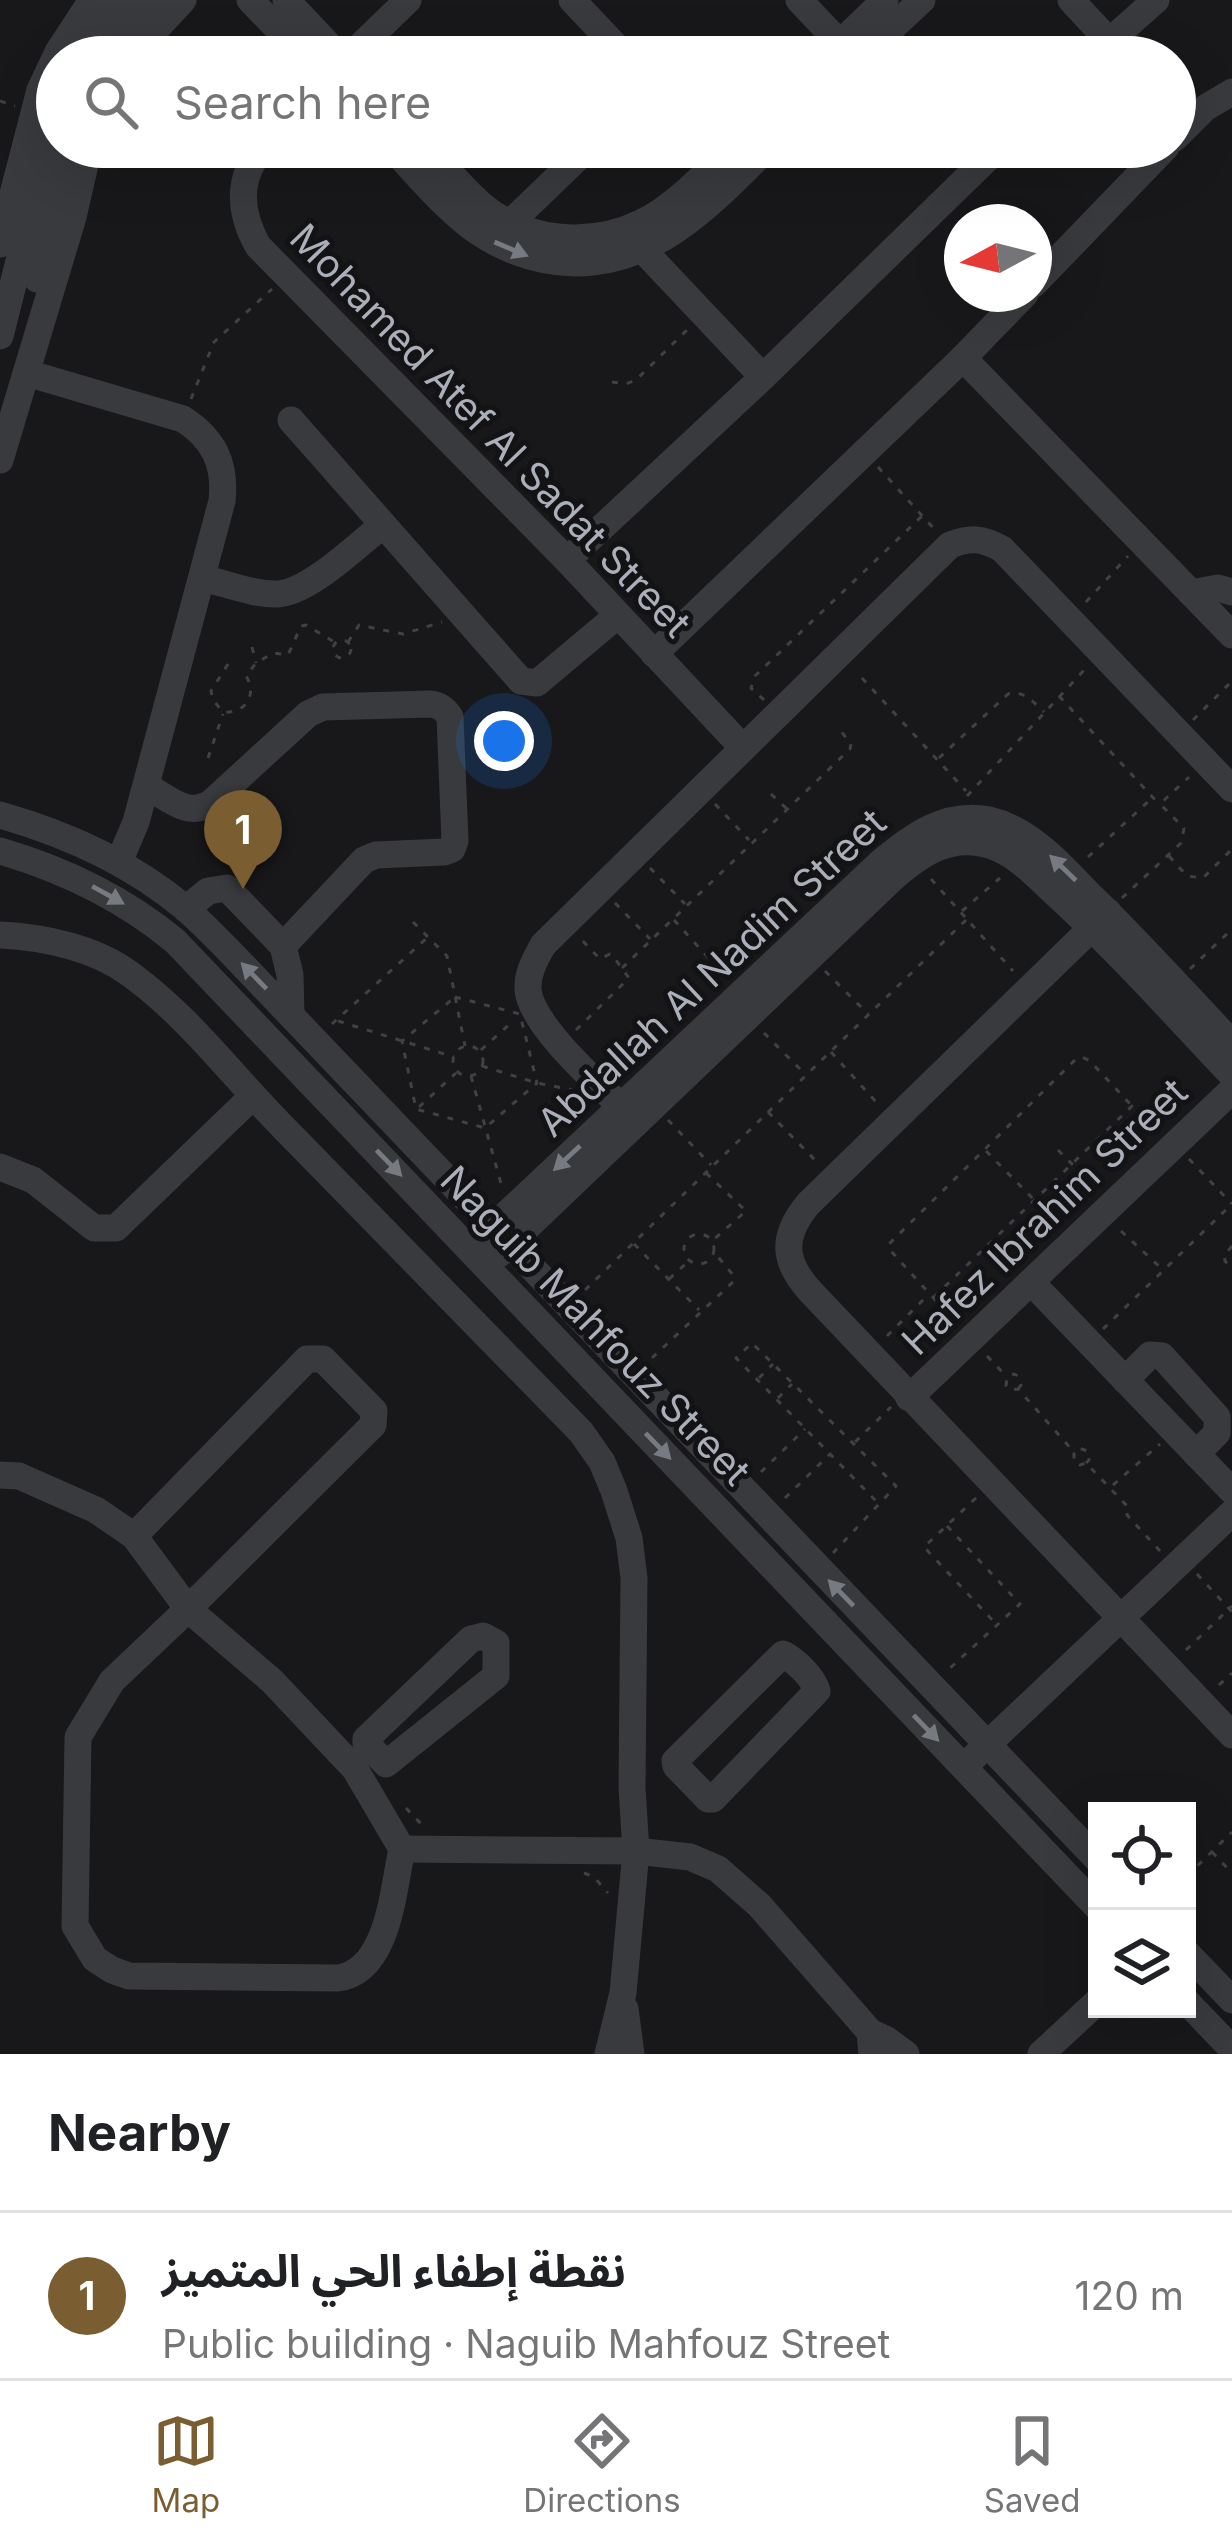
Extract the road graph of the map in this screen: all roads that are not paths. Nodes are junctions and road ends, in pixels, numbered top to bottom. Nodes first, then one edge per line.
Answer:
1 (123, 0) edge
2 (154, 0) edge
3 (183, 0) edge
4 (250, 0) edge
5 (286, 0) edge
6 (408, 0) edge
7 (572, 0) edge
8 (799, 0) edge
9 (885, 0) edge
10 (922, 0) edge
11 (1071, 0) edge
12 (1156, 0) edge
13 (92, 13) edge
14 (72, 36) edge
15 (121, 36) edge
16 (150, 36) edge
17 (284, 36) edge
18 (323, 36) edge
19 (368, 36) edge
20 (606, 36) edge
21 (830, 36) edge
22 (858, 36) edge
23 (870, 36) edge
24 (1093, 36) edge
25 (1116, 36) edge
26 (1232, 92) edge
27 (36, 105) edge
28 (1196, 117) edge
29 (43, 168) edge
30 (63, 168) edge
31 (84, 168) edge
32 (250, 168) edge
33 (412, 168) edge
34 (447, 168) edge
35 (567, 168) edge
36 (710, 168) edge
37 (746, 168) edge
38 (977, 168) edge
39 (1146, 168) edge
40 (510, 223) junction
41 (0, 244) edge
42 (643, 250) junction
43 (1052, 265) edge
44 (1007, 312) edge
45 (0, 336) edge
46 (963, 358) junction
47 (27, 373) junction
48 (763, 377) junction
49 (0, 398) edge
50 (290, 420) dead end
51 (0, 460) edge
52 (383, 526) junction
53 (567, 560) junction
54 (202, 578) junction
55 (1232, 592) edge
56 (1191, 593) junction
57 (618, 615) junction
58 (1232, 635) edge
59 (654, 654) junction
60 (743, 748) junction
61 (146, 786) junction
62 (1232, 789) edge
63 (0, 815) edge
64 (0, 851) edge
65 (119, 862) junction
66 (186, 909) junction
67 (1100, 920) junction
68 (0, 935) edge
69 (283, 946) junction
70 (745, 1005) junction
71 (291, 1015) junction
72 (1232, 1043) edge
73 (1232, 1075) edge
74 (1232, 1090) edge
75 (253, 1096) junction
76 (638, 1111) junction
77 (0, 1167) edge
78 (503, 1228) junction
79 (479, 1257) junction
80 (1031, 1282) junction
81 (1125, 1380) junction
82 (908, 1396) junction
83 (1196, 1454) junction
84 (0, 1475) edge
85 (1232, 1491) edge
86 (1232, 1514) edge
87 (134, 1536) junction
88 (188, 1609) junction
89 (1120, 1619) junction
90 (842, 1639) junction
91 (803, 1670) junction
92 (1232, 1735) edge
93 (987, 1745) junction
94 (364, 1761) junction
95 (963, 1767) junction
96 (402, 1849) junction
97 (636, 1850) junction
98 (1088, 1850) edge
99 (1088, 1898) edge
100 (1196, 1962) edge
101 (623, 1993) junction
102 (1232, 2000) edge
103 (1088, 2010) edge
104 (1196, 2011) edge
105 (871, 2043) edge
106 (1232, 2049) edge
107 (608, 2054) edge
108 (631, 2054) edge
109 (906, 2054) edge
110 (1041, 2054) edge

1 - 13 street
2 - 15 street
3 - 16 street
4 - 17 street
5 - 18 street
6 - 19 street
7 - 20 street
8 - 21 street
9 - 22 street
10 - 23 street
11 - 24 street
12 - 25 street
13 - 14 street
26 - 28 street
27 - 41 street
29 - 45 street
30 - 49 street
31 - 47 street
32 - 53 street, Mohamed Atef Al Sadat Street
33 -> 42 street
34 - 40 street
35 - 40 street
36 - 40 street
37 - 42 street
38 - 48 street
39 - 43 street
42 - 48 street
44 - 46 street
46 - 56 street
46 - 59 street
47 - 51 street
47 - 54 street
48 - 53 street
50 - 52 street
52 - 54 street
52 - 57 street
53 - 57 street, Mohamed Atef Al Sadat Street
54 - 61 street
55 - 56 street
56 - 58 street
57 - 59 street, Mohamed Atef Al Sadat Street
59 - 60 street, Mohamed Atef Al Sadat Street
60 - 62 street
60 - 76 street
61 - 65 street
61 - 69 street
63 - 65 street, Naguib Mahfouz Street
64 -> 79 street, Naguib Mahfouz Street
65 - 66 street, Naguib Mahfouz Street
66 - 69 street
71 -> 66 street, Naguib Mahfouz Street
67 - 70 street, Abdallah Al Nadim Street
67 -> 70 street, Abdallah Al Nadim Street
67 - 72 street, Abdallah Al Nadim Street
67 - 73 street, Abdallah Al Nadim Street
67 - 82 street
68 - 75 street
69 - 71 street
70 - 76 street, Abdallah Al Nadim Street
71 - 78 street, Naguib Mahfouz Street
74 - 80 street, Hafez Ibrahim Street
75 - 77 street
75 - 97 street
76 - 78 street, Abdallah Al Nadim Street
78 - 79 street, Abdallah Al Nadim Street
93 -> 78 street, Naguib Mahfouz Street
79 -> 90 street, Naguib Mahfouz Street
80 - 81 street
80 - 82 street, Hafez Ibrahim Street
81 - 83 street
81 - 83 street
82 - 89 street
83 - 85 street
84 - 87 street
86 - 89 street
87 - 88 street
87 - 88 street
88 - 94 street
88 - 96 street
89 - 92 street
89 - 93 street
90 - 91 street
90 -> 95 street, Naguib Mahfouz Street
91 - 91 street
93 - 95 street
93 - 98 street, Naguib Mahfouz Street
94 - 94 street
94 - 96 street
95 - 99 street, Naguib Mahfouz Street
96 - 97 street
97 - 101 street
97 - 105 street
100 - 102 street
101 - 107 street
101 - 108 street
103 - 110 street
104 - 106 street
105 - 109 street

